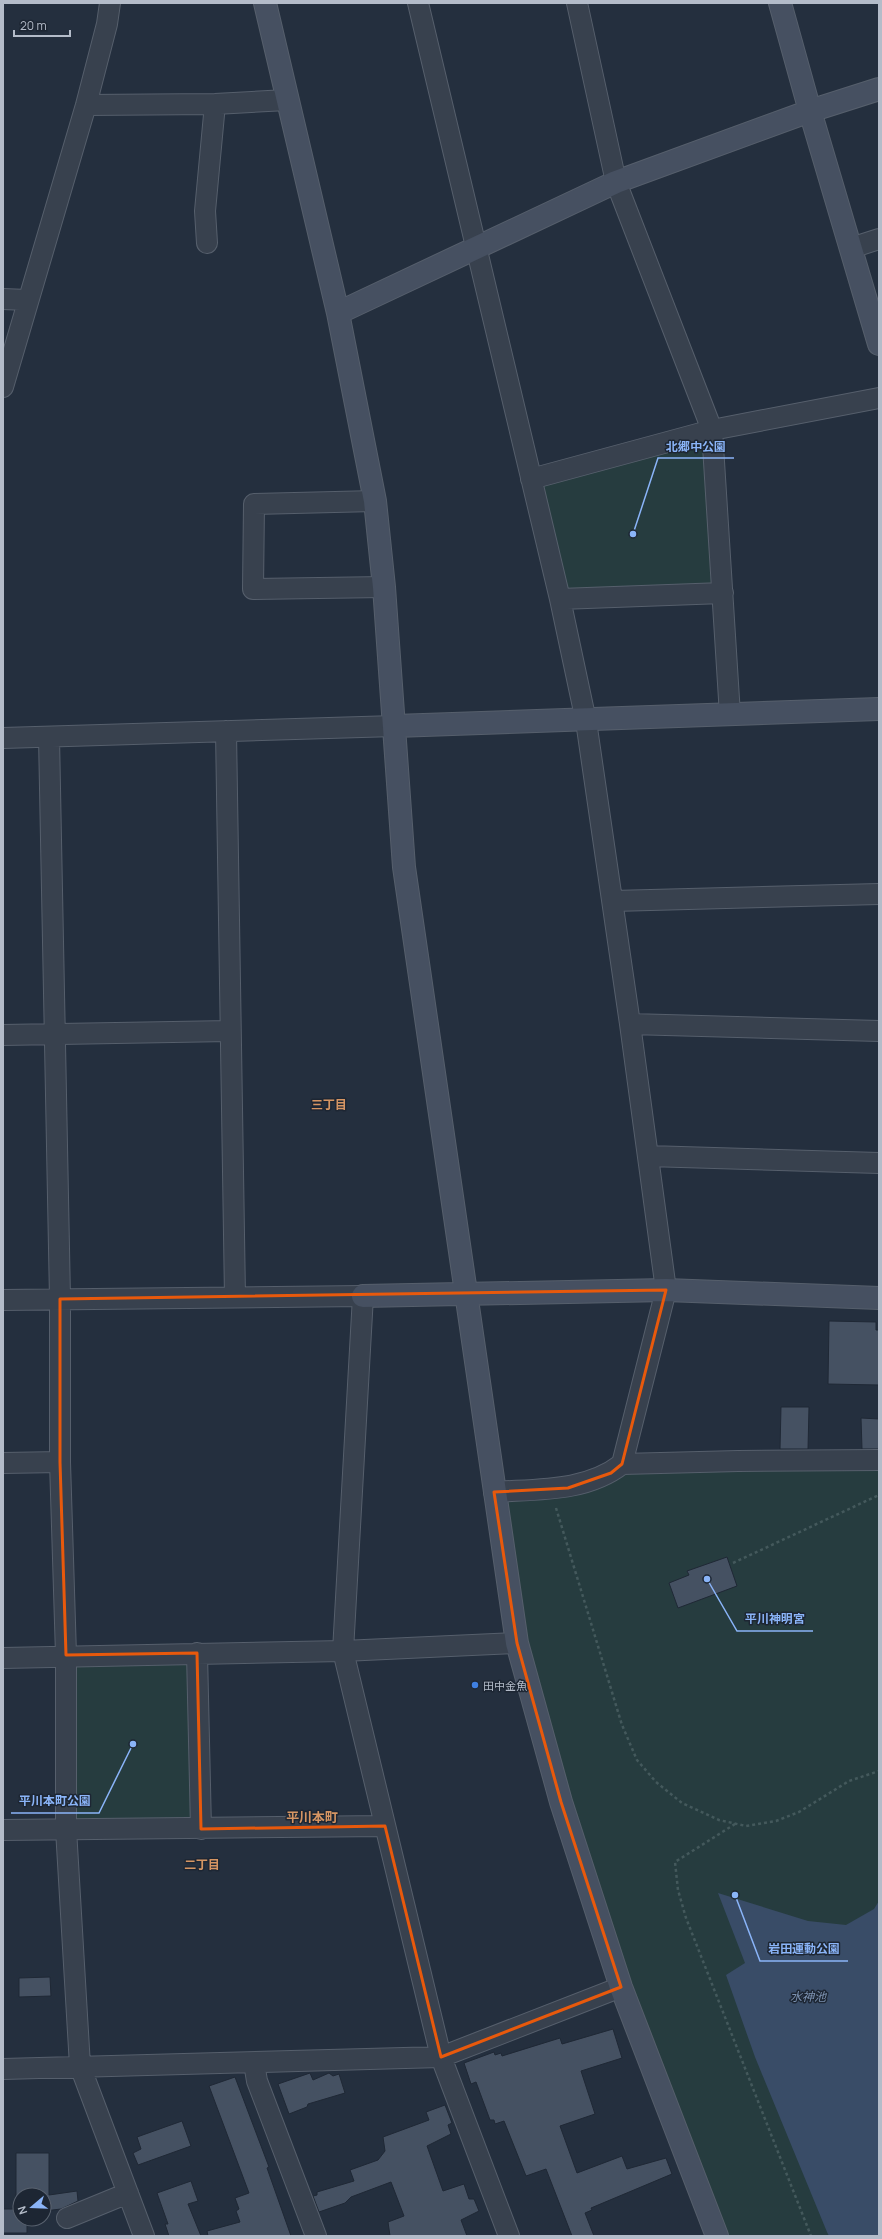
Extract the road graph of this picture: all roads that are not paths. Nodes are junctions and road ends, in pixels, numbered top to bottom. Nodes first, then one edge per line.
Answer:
1 (110, 3) edge
2 (265, 3) edge
3 (418, 3) edge
4 (577, 3) edge
5 (780, 3) edge
6 (879, 89) edge
7 (287, 100) junction
8 (215, 104) junction
9 (86, 105) junction
10 (810, 111) junction
11 (616, 182) junction
12 (879, 239) edge
13 (207, 243) dead end
14 (851, 248) junction
15 (476, 250) junction
16 (3, 299) edge
17 (27, 300) junction
18 (338, 313) junction
19 (879, 344) edge
20 (3, 387) edge
21 (879, 398) edge
22 (712, 430) junction
23 (531, 479) junction
24 (375, 501) junction
25 (384, 587) junction
26 (723, 593) junction
27 (560, 599) junction
28 (879, 709) edge
29 (730, 715) junction
30 (586, 721) junction
31 (395, 726) junction
32 (226, 731) junction
33 (48, 737) junction
34 (3, 738) edge
35 (879, 894) edge
36 (612, 901) junction
37 (630, 1024) junction
38 (230, 1031) junction
39 (879, 1031) edge
40 (53, 1035) junction
41 (3, 1036) edge
42 (648, 1156) junction
43 (879, 1164) edge
44 (666, 1290) junction
45 (465, 1294) junction
46 (363, 1296) junction
47 (235, 1297) junction
48 (879, 1298) edge
49 (60, 1299) junction
50 (3, 1300) edge
51 (879, 1460) edge
52 (60, 1462) junction
53 (3, 1463) edge
54 (622, 1464) junction
55 (494, 1492) junction
56 (517, 1643) junction
57 (343, 1651) junction
58 (197, 1653) junction
59 (66, 1656) junction
60 (3, 1658) edge
61 (385, 1826) junction
62 (66, 1829) junction
63 (201, 1829) junction
64 (3, 1830) edge
65 (621, 1987) junction
66 (441, 2057) junction
67 (254, 2063) junction
68 (80, 2066) junction
69 (3, 2069) edge
70 (128, 2193) junction
71 (67, 2218) dead end
72 (144, 2236) edge
73 (316, 2236) edge
74 (509, 2236) edge
75 (717, 2236) edge

1 - 9 street
2 - 7 street
3 - 15 street
4 - 11 street
5 - 10 street
6 - 10 street
7 - 8 street
7 - 18 street
8 - 9 street
8 - 13 street
9 - 17 street
10 - 11 street
10 - 14 street
11 - 15 street
11 - 22 street
12 - 14 street
14 - 19 street
15 - 18 street
15 - 23 street
16 - 17 street
17 - 20 street
18 - 24 street
21 - 22 street
22 - 23 street
22 - 26 street
23 - 27 street
24 - 25 street
24 - 25 street
25 - 31 street
26 - 27 street
26 - 29 street
27 - 30 street
28 - 29 street
29 - 30 street
30 - 31 street
30 - 36 street
31 - 32 street
31 - 45 street
32 - 33 street
32 - 38 street
33 - 34 street
33 - 40 street
35 - 36 street
36 - 37 street
37 - 39 street
37 - 42 street
38 - 40 street
38 - 47 street
40 - 41 street
40 - 49 street
42 - 43 street
42 - 44 street
44 - 45 street
44 - 48 street
44 - 54 street
45 - 46 street
45 - 55 street
46 - 47 street
46 - 57 street
47 - 49 street
49 - 50 street
49 - 52 street
51 - 54 street
52 - 53 street
52 - 59 street
54 - 55 street
55 - 56 street
56 - 57 street
56 - 65 street
57 - 58 street
57 - 61 street
58 - 59 street
58 - 63 street
59 - 60 street
59 - 62 street
61 - 63 street
61 - 66 street
62 - 63 street
62 - 64 street
62 - 68 street
65 - 66 street
65 - 75 street
66 - 67 street
66 - 74 street
67 - 68 street
67 - 73 street
68 - 69 street
68 - 70 street
70 - 71 street
70 - 72 street

